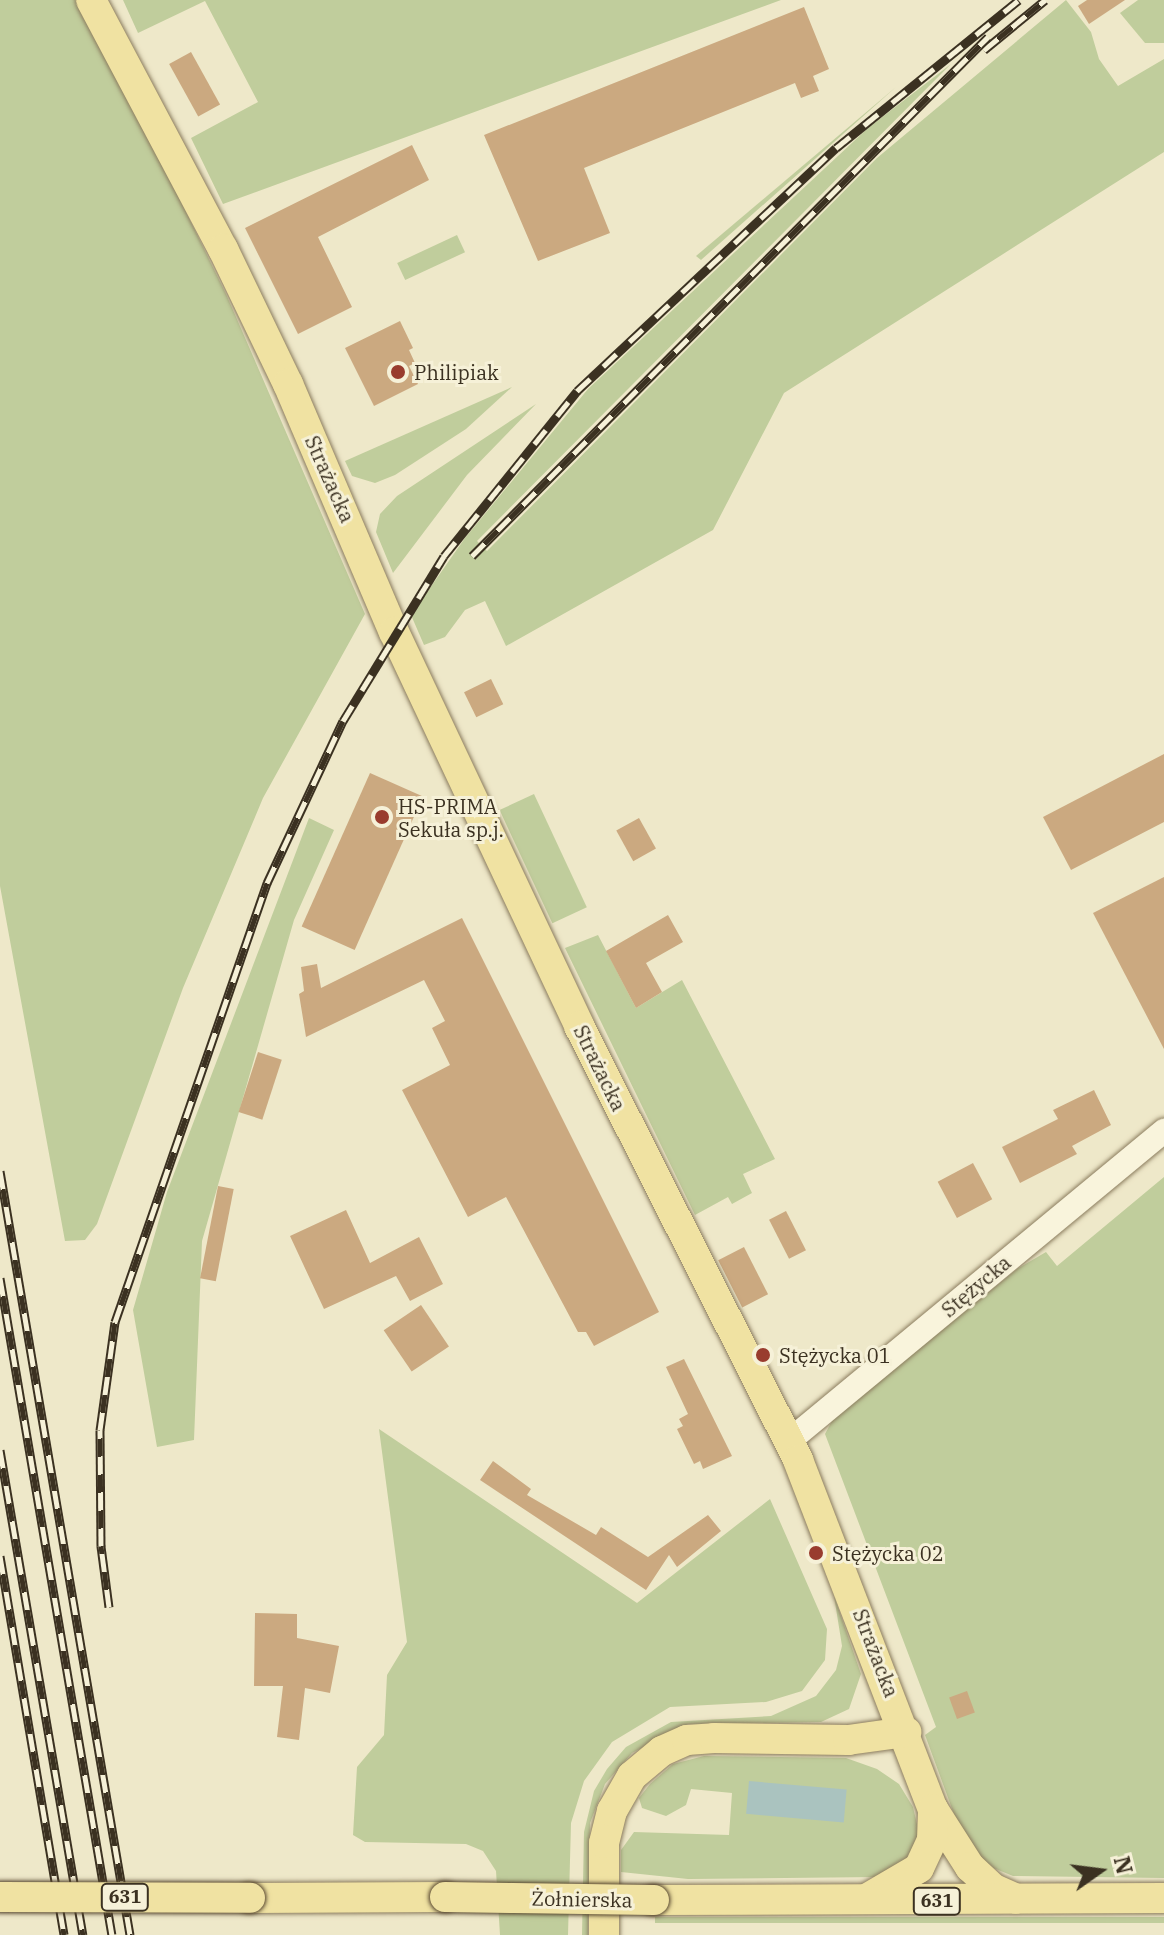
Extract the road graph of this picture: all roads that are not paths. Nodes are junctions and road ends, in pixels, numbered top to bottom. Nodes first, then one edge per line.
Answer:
1 (91, 0) edge
2 (1164, 1131) edge
3 (789, 1441) junction
4 (906, 1732) junction
5 (933, 1809) junction
6 (0, 1897) edge
7 (1164, 1898) edge
8 (1016, 1899) junction
9 (859, 1901) junction
10 (604, 1935) edge

1 - 3 main road, Strażacka
2 - 3 street, Stężycka
3 - 4 main road, Strażacka
4 - 5 main road, Strażacka
4 - 10 main road
5 - 8 main road
5 - 9 main road
6 - 9 main road, Żołnierska / 631, bridge
7 - 8 main road, Żołnierska / 631
8 - 9 main road, Żołnierska / 631

